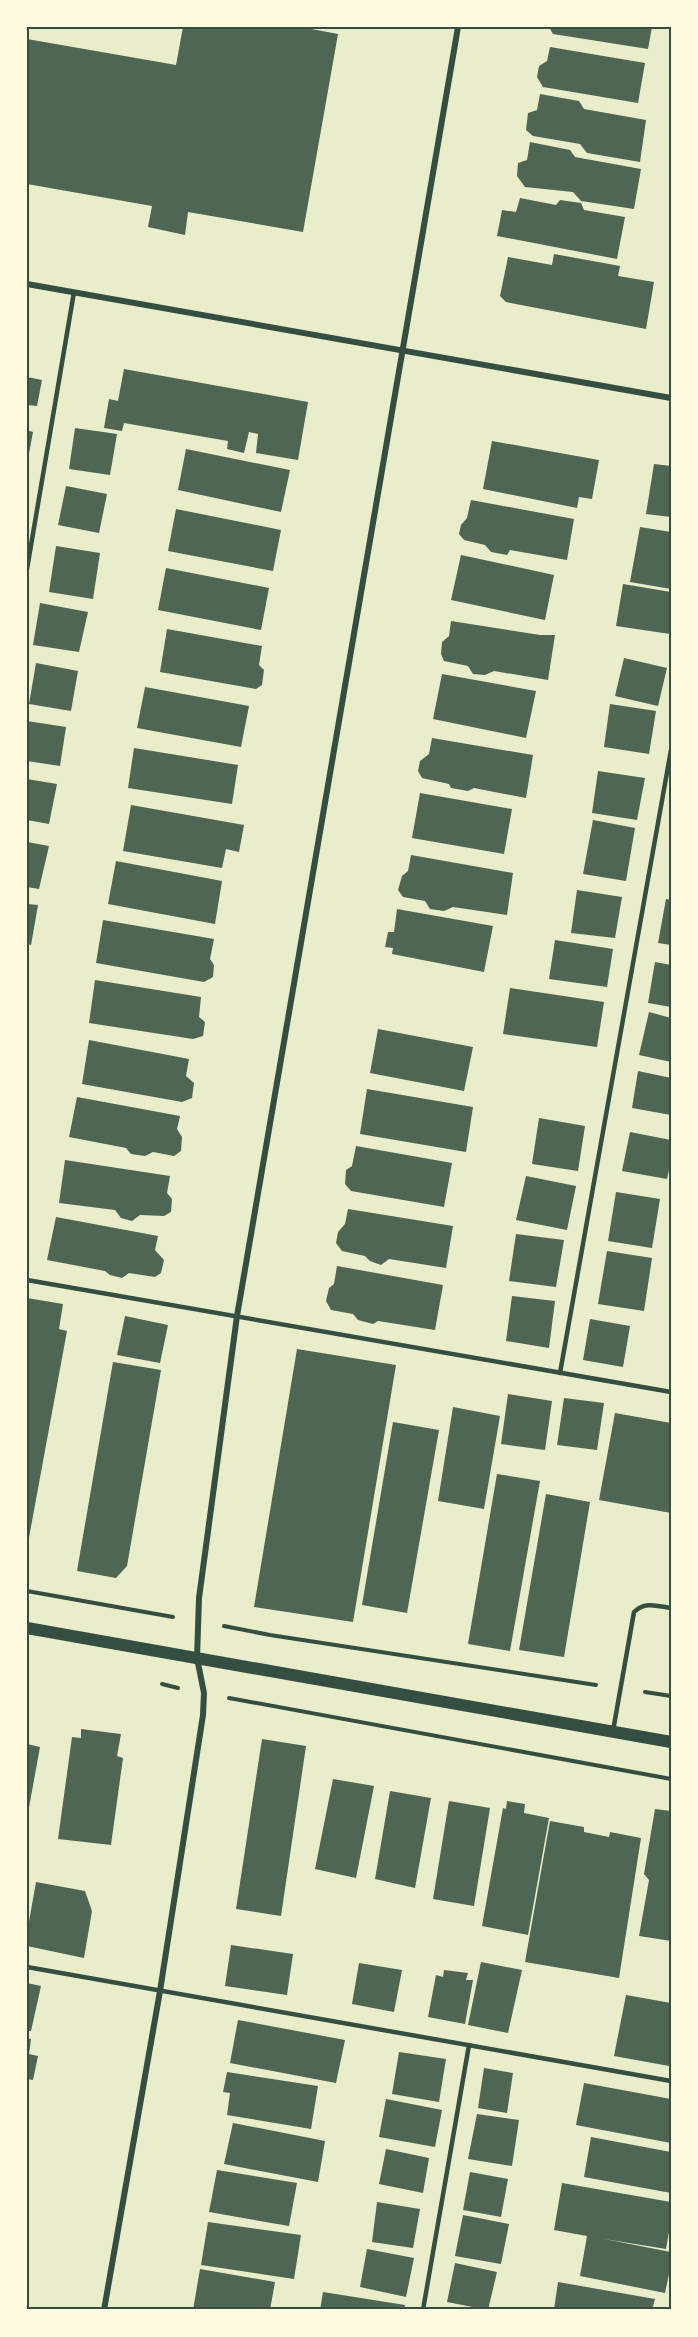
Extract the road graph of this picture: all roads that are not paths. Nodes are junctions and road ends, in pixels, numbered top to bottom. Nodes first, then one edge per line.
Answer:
1 (458, 27) edge
2 (27, 284) edge
3 (74, 292) junction
4 (401, 349) junction
5 (671, 398) edge
6 (27, 569) edge
7 (671, 750) edge
8 (27, 1280) edge
9 (237, 1316) junction
10 (561, 1373) junction
11 (671, 1392) edge
12 (671, 1608) edge
13 (27, 1628) edge
14 (197, 1658) junction
15 (613, 1731) junction
16 (671, 1742) edge
17 (27, 1967) edge
18 (160, 1991) junction
19 (469, 2045) junction
20 (671, 2081) edge
21 (104, 2310) edge
22 (423, 2310) edge

1 - 4 street
2 - 3 street
3 - 4 street
3 - 6 lane
4 - 5 street
4 - 9 street
7 - 10 lane
8 - 9 lane
9 - 10 lane
9 - 14 street
10 - 11 lane
12 - 15 lane
13 - 14 main road
14 - 15 main road
14 - 18 street
15 - 16 main road
17 - 18 lane
18 - 19 lane
18 - 21 street
19 - 20 lane
19 - 22 lane

